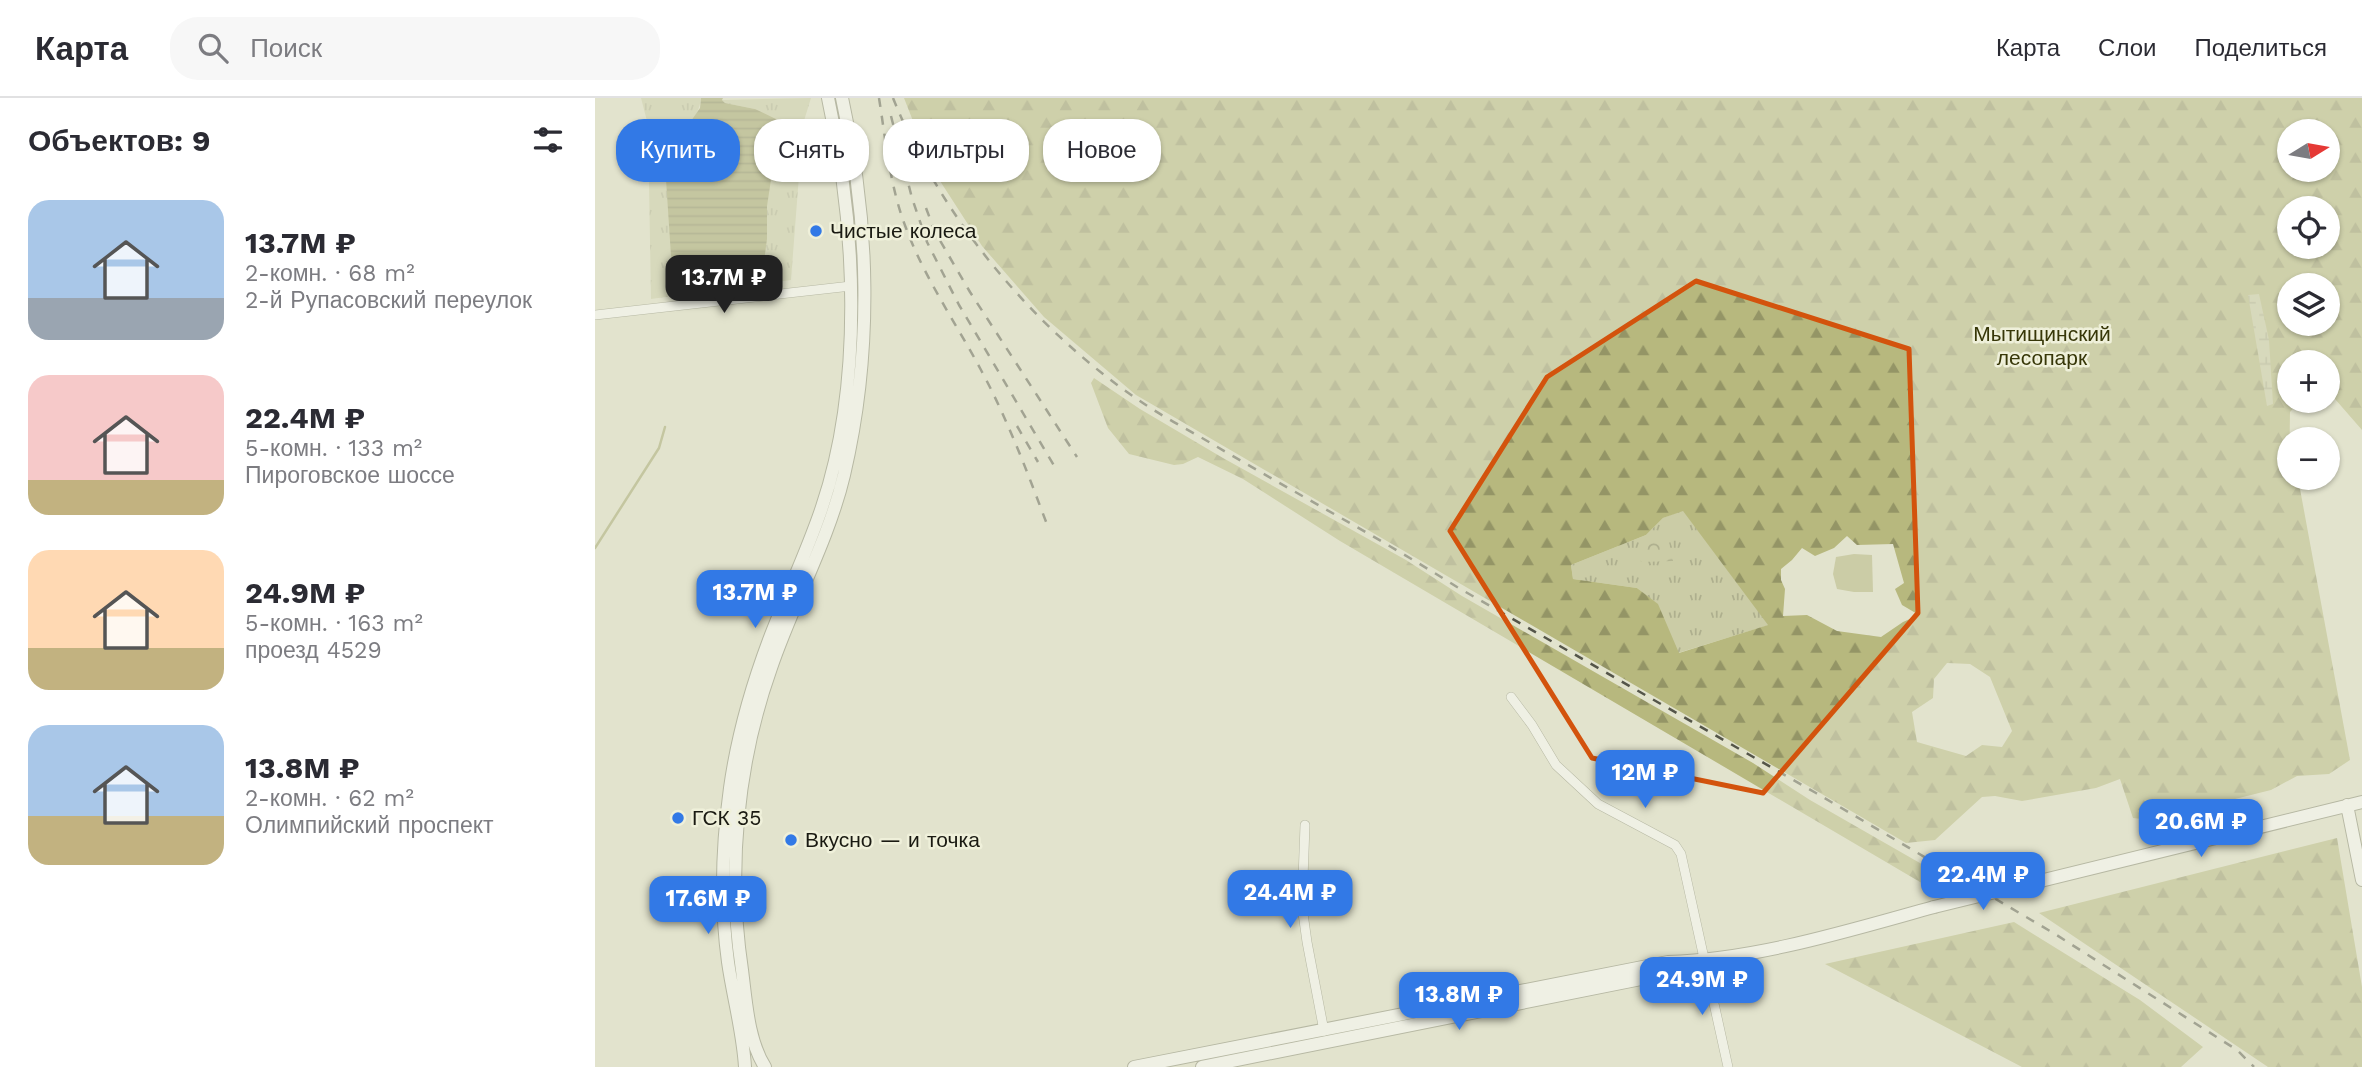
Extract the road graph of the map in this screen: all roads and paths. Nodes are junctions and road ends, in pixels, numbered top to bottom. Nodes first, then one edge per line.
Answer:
1 (828, 98) edge
2 (842, 98) edge
3 (851, 286) junction
4 (595, 315) edge
5 (1511, 697) dead end
6 (2362, 802) edge
7 (2347, 805) junction
8 (1305, 825) dead end
9 (2362, 880) edge
10 (1706, 961) junction
11 (1324, 1031) junction
12 (745, 1067) edge
13 (765, 1067) edge
14 (1134, 1067) edge
15 (1202, 1067) edge
16 (1728, 1067) edge

1 - 3 main road
2 - 13 main road
3 - 4 street
3 - 12 main road
5 - 10 street
6 - 7 main road
7 - 9 main road
7 - 10 main road, bridge
8 - 11 street
10 - 11 main road
10 - 15 main road
10 - 16 street
11 - 14 main road

